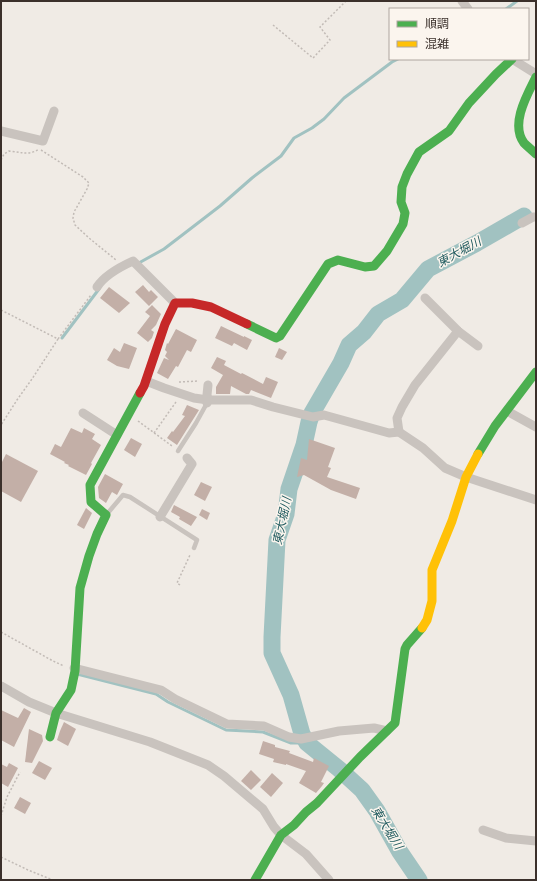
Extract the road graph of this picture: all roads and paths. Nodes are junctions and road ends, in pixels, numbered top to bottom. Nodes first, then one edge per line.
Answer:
1 (346, 1) edge
2 (273, 25) dead end
3 (511, 60) edge
4 (514, 60) edge
5 (536, 75) edge
6 (54, 111) dead end
7 (1, 131) edge
8 (41, 145) junction
9 (536, 154) edge
10 (1, 160) edge
11 (536, 217) edge
12 (522, 223) dead end
13 (124, 266) junction
14 (97, 287) joint
15 (425, 298) dead end
16 (175, 303) junction
17 (1, 310) edge
18 (458, 331) junction
19 (58, 339) junction
20 (478, 346) dead end
21 (536, 372) edge
22 (146, 381) junction
23 (208, 385) joint
24 (166, 386) junction
25 (179, 395) junction
26 (207, 402) junction
27 (507, 411) junction
28 (83, 413) dead end
29 (131, 416) junction
30 (1, 425) edge
31 (536, 427) edge
32 (399, 432) junction
33 (154, 433) junction
34 (117, 435) junction
35 (178, 451) joint
36 (187, 458) dead end
37 (466, 477) junction
38 (536, 500) edge
39 (106, 515) junction
40 (160, 517) junction
41 (194, 548) joint
42 (180, 585) dead end
43 (1, 632) edge
44 (74, 671) junction
45 (1, 686) edge
46 (56, 713) junction
47 (387, 731) junction
48 (50, 737) dead end
49 (20, 772) dead end
50 (1, 816) edge
51 (484, 830) dead end
52 (281, 835) junction
53 (536, 841) edge
54 (1, 856) edge
55 (53, 880) edge
56 (255, 880) edge
57 (329, 880) edge

1 - 2 path
3 - 16 street
4 - 5 street
5 - 9 street
6 - 8 street
7 - 8 street
8 - 10 path
8 - 13 path
11 - 12 street
13 - 14 street
13 - 16 street
14 - 19 path
15 - 18 street
16 - 22 street
17 - 19 path
18 - 20 street
18 - 32 street
19 - 30 path
21 - 27 street
22 - 24 street
22 - 29 street
23 - 24 path
23 - 26 street
24 - 25 street
25 - 26 street
25 - 33 path
26 - 32 street
26 - 35 lane
27 - 31 street
27 - 37 street
28 - 34 street
29 - 33 path
29 - 34 street
32 - 37 street
33 - 35 path
34 - 39 street
36 - 40 street
37 - 38 street
37 - 47 street
39 - 40 lane
39 - 44 street
40 - 41 lane
41 - 42 path
43 - 44 path
44 - 46 street
44 - 47 street
45 - 46 street
46 - 48 street
46 - 52 street
47 - 52 street
49 - 50 path
51 - 53 street
52 - 56 street
52 - 57 street
54 - 55 path

